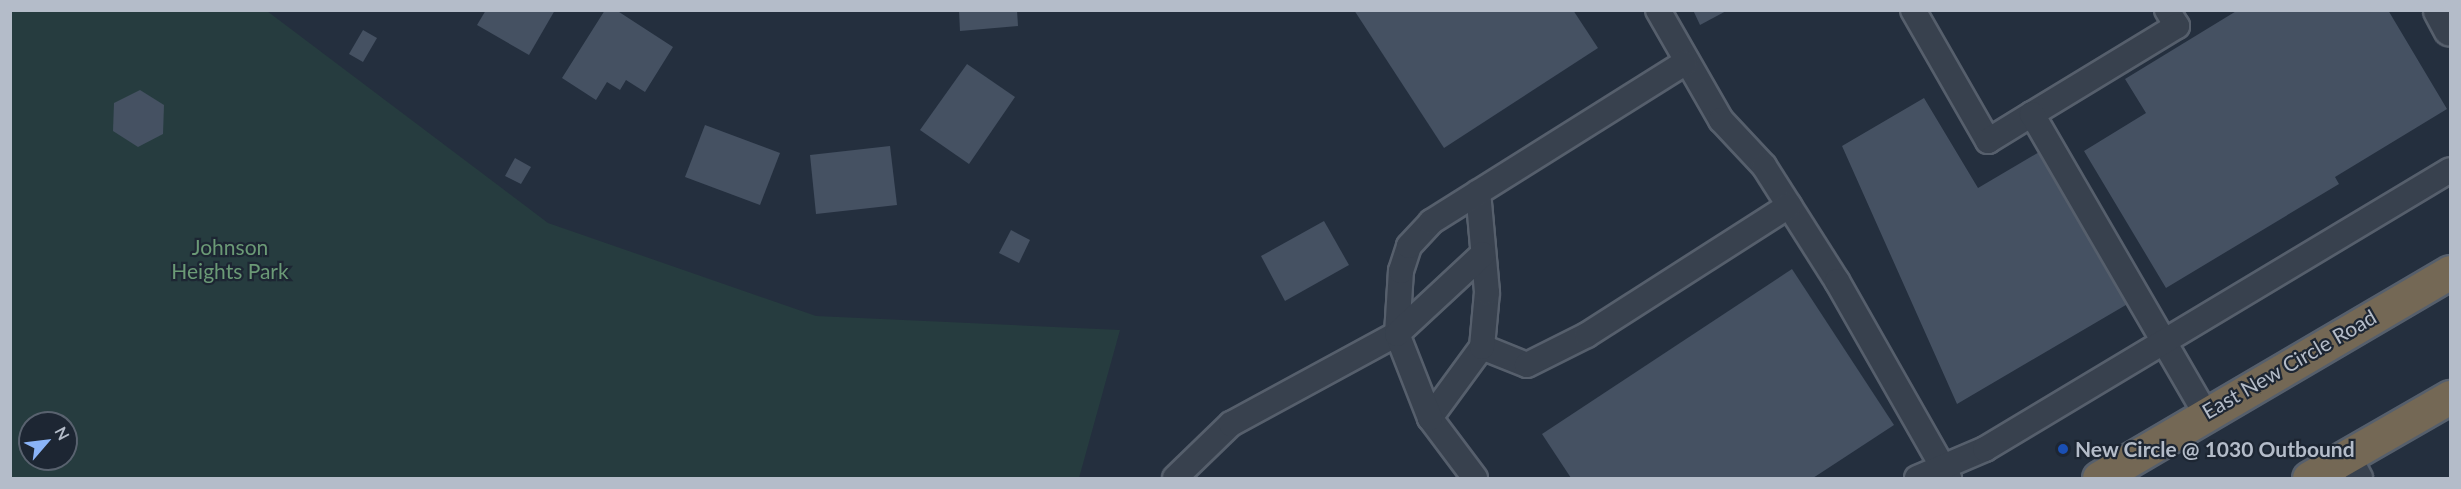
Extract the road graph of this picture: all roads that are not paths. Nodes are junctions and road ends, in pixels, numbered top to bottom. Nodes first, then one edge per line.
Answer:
1 (1658, 10) edge
2 (1913, 10) edge
3 (2167, 10) edge
4 (2440, 10) edge
5 (2451, 29) edge
6 (1684, 63) junction
7 (2032, 114) junction
8 (2451, 170) edge
9 (1478, 192) junction
10 (1789, 206) junction
11 (1484, 254) junction
12 (2451, 272) edge
13 (1397, 334) junction
14 (2164, 342) junction
15 (1482, 347) junction
16 (2451, 397) edge
17 (2205, 413) junction
18 (1430, 418) junction
19 (2354, 467) edge
20 (1946, 473) edge
21 (1175, 478) edge
22 (1475, 478) edge
23 (1917, 478) edge
24 (2099, 478) edge
25 (2309, 478) edge

1 - 6 lane
2 - 7 lane
3 - 7 lane
4 - 5 street
6 - 9 lane
6 - 10 lane
7 - 14 lane
8 - 14 lane
9 - 11 lane
9 - 13 lane
10 - 15 lane
10 - 20 lane
11 - 13 lane
11 - 15 lane
12 - 17 highway, East New Circle Road
13 - 18 lane
13 - 21 lane
14 - 17 lane
14 - 20 lane
15 - 18 lane
16 - 19 highway
17 - 24 highway, East New Circle Road
18 - 22 lane
19 - 25 highway
20 - 23 lane

